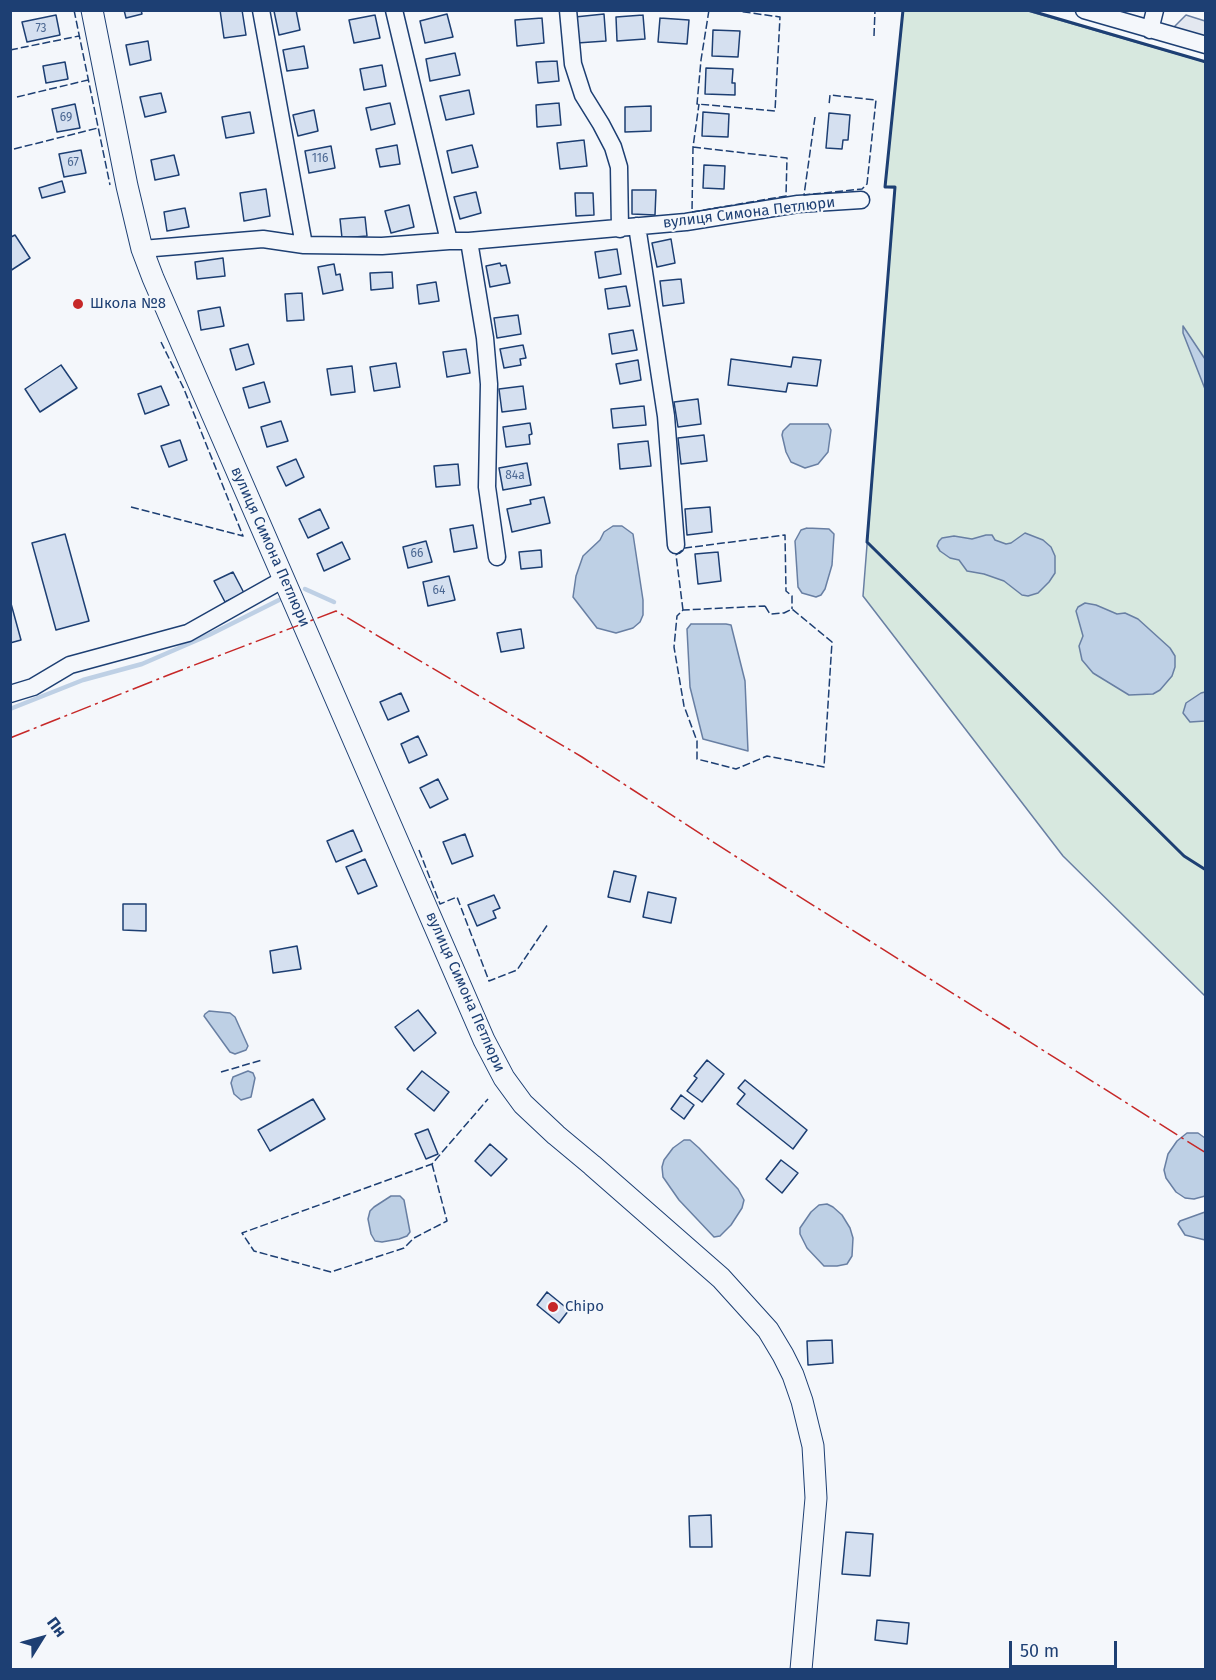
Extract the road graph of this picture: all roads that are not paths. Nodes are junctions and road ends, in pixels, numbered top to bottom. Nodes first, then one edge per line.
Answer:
1 (92, 10) edge
2 (261, 10) edge
3 (394, 10) edge
4 (568, 10) edge
5 (1084, 10) edge
6 (1155, 10) edge
7 (1150, 30) junction
8 (1206, 45) edge
9 (861, 200) dead end
10 (628, 228) junction
11 (449, 241) junction
12 (469, 241) junction
13 (304, 245) junction
14 (142, 249) junction
15 (676, 545) dead end
16 (497, 557) dead end
17 (284, 579) junction
18 (10, 694) edge
19 (801, 1670) edge

1 - 14 main road, вулиця Симона Петлюри
2 - 13 street
3 - 11 street
4 - 10 street
5 - 7 street
6 - 7 street
7 - 8 street
9 - 10 street, вулиця Симона Петлюри
10 - 12 street, вулиця Симона Петлюри
10 - 15 street
11 - 12 street, вулиця Симона Петлюри
11 - 13 street, вулиця Симона Петлюри
12 - 16 street
13 - 14 street, вулиця Симона Петлюри
14 - 17 main road, вулиця Симона Петлюри
17 - 18 street
17 - 19 main road, вулиця Симона Петлюри

